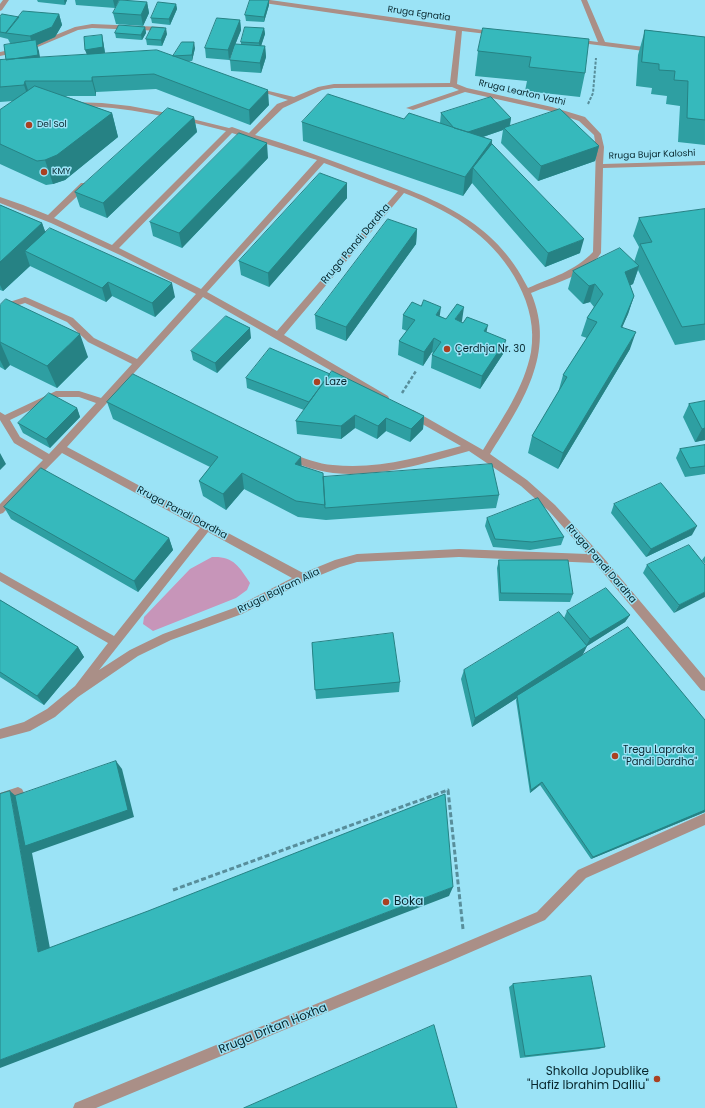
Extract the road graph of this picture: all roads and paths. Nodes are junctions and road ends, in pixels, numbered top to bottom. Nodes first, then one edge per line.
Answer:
1 (6, 0) edge
2 (257, 0) edge
3 (584, 0) edge
4 (0, 9) edge
5 (166, 29) edge
6 (459, 29) junction
7 (500, 33) edge
8 (570, 41) edge
9 (578, 42) junction
10 (602, 44) junction
11 (661, 51) edge
12 (0, 54) edge
13 (244, 85) edge
14 (453, 85) junction
15 (465, 90) junction
16 (293, 99) junction
17 (66, 104) edge
18 (410, 108) dead end
19 (162, 113) junction
20 (582, 119) junction
21 (153, 122) edge
22 (232, 130) junction
23 (251, 135) junction
24 (323, 159) junction
25 (705, 163) edge
26 (600, 166) junction
27 (92, 177) edge
28 (403, 190) junction
29 (0, 200) edge
30 (48, 219) junction
31 (114, 248) junction
32 (526, 292) junction
33 (202, 293) junction
34 (0, 308) edge
35 (279, 335) junction
36 (138, 363) junction
37 (416, 371) dead end
38 (102, 402) junction
39 (398, 405) junction
40 (2, 417) edge
41 (470, 447) junction
42 (61, 448) junction
43 (282, 453) edge
44 (484, 455) junction
45 (50, 459) junction
46 (0, 510) edge
47 (207, 526) junction
48 (598, 559) junction
49 (0, 576) edge
50 (302, 578) junction
51 (115, 642) junction
52 (705, 686) edge
53 (74, 693) junction
54 (0, 734) edge
55 (18, 793) edge
56 (0, 799) edge
57 (705, 820) edge
58 (173, 890) dead end
59 (465, 950) junction
60 (80, 1108) edge

1 - 4 street
2 - 6 street, Rruga Egnatia
3 - 10 street
5 - 12 street
6 - 7 street, Rruga Egnatia
6 - 14 street, Rruga Egnatia
8 - 9 street
9 - 10 street
9 - 20 path
10 - 11 street
13 - 16 street
14 - 15 street, Rruga Learton Vathi
14 - 16 street, Rruga Learton Vathi
15 - 18 street
15 - 20 street, Rruga Learton Vathi
16 - 23 street, Rruga Learton Vathi
17 - 19 street
19 - 21 street
19 - 22 street
20 - 26 street, Rruga Learton Vathi
22 - 23 street
22 - 31 street
23 - 24 street
24 - 28 street
24 - 33 street
25 - 26 street, Rruga Bujar Kaloshi
26 - 32 street, Rruga Learton Vathi
27 - 30 street
28 - 32 street
28 - 35 street, Rruga Pandi Dardha
29 - 30 street, Rruga Pandi Dardha
30 - 31 street, Rruga Pandi Dardha
31 - 33 street, Rruga Pandi Dardha
32 - 44 street
33 - 35 street, Rruga Pandi Dardha
33 - 36 street
34 - 36 street
35 - 39 street, Rruga Pandi Dardha
36 - 38 street
37 - 39 path
38 - 40 street
38 - 42 street
39 - 41 street, Rruga Pandi Dardha
40 - 45 street
41 - 43 street
41 - 44 street, Rruga Pandi Dardha
42 - 45 street
42 - 47 street, Rruga Pandi Dardha
44 - 48 street, Rruga Pandi Dardha
45 - 46 street
47 - 50 street, Rruga Pandi Dardha
47 - 51 street, Rruga Bajram Alia
48 - 50 street, Rruga Bajram Alia
48 - 52 street, Rruga Pandi Dardha
49 - 51 street
50 - 53 street, Rruga Bajram Alia
51 - 53 street, Rruga Bajram Alia
53 - 54 street, Rruga Bajram Alia
55 - 56 street
57 - 59 street
58 - 59 path
59 - 60 street, Rruga Dritan Hoxha

